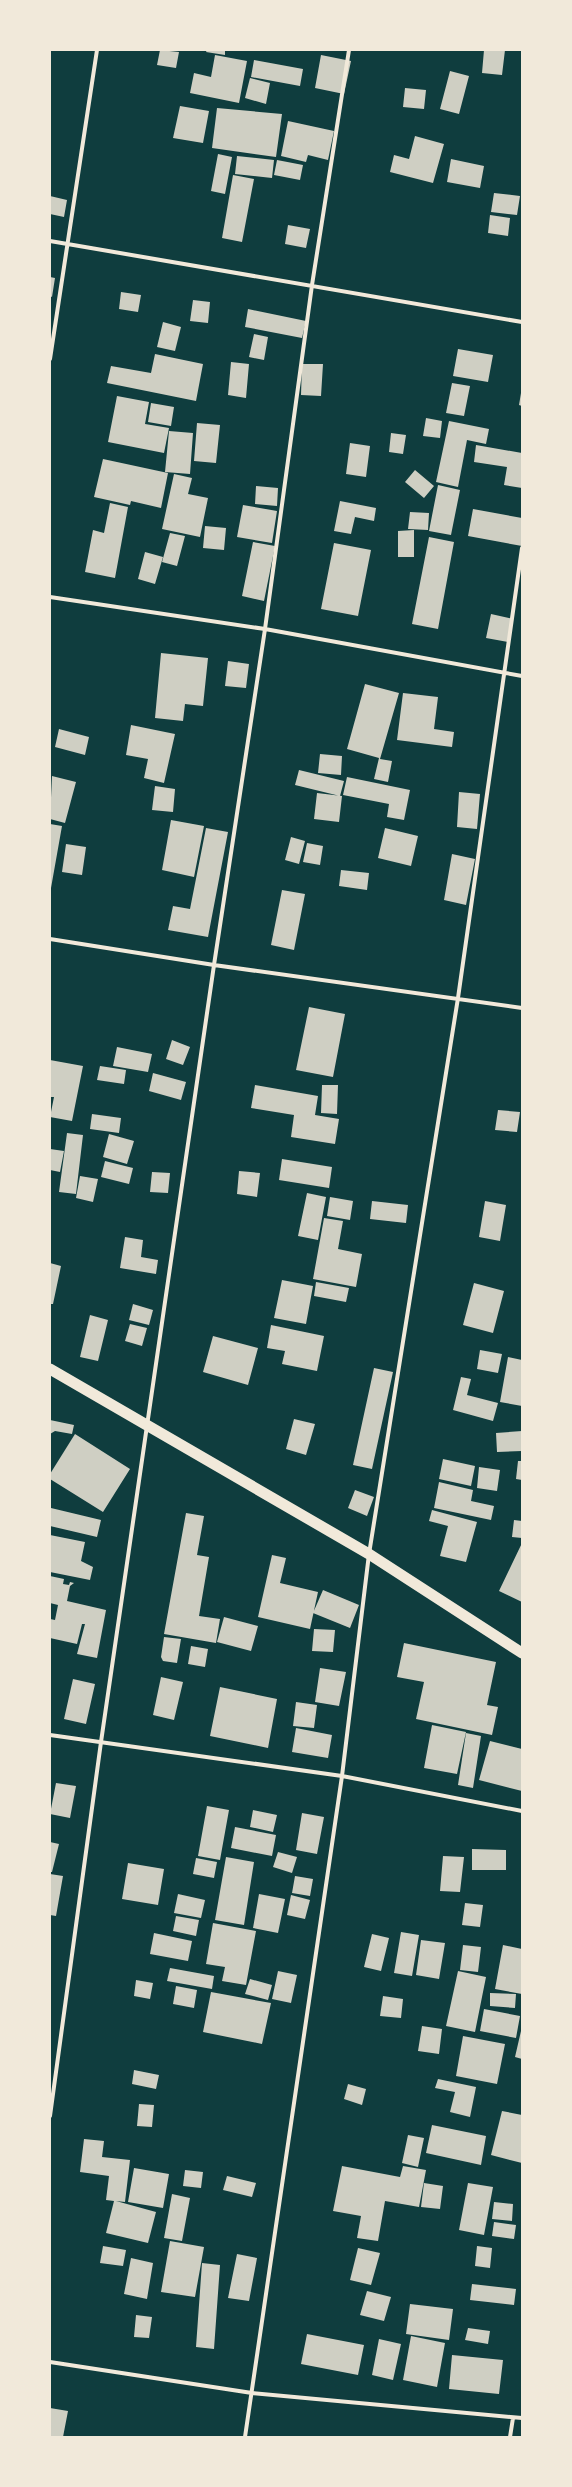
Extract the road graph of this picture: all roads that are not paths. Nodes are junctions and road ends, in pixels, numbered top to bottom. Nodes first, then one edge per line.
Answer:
1 (98, 50) edge
2 (349, 50) edge
3 (50, 241) edge
4 (68, 244) junction
5 (312, 285) junction
6 (522, 322) edge
7 (50, 359) edge
8 (522, 548) edge
9 (50, 597) edge
10 (265, 629) junction
11 (505, 674) junction
12 (522, 676) edge
13 (50, 939) edge
14 (214, 965) junction
15 (458, 998) junction
16 (522, 1008) edge
17 (50, 1369) edge
18 (147, 1425) junction
19 (369, 1554) junction
20 (522, 1654) edge
21 (50, 1735) edge
22 (101, 1742) junction
23 (342, 1776) junction
24 (522, 1811) edge
25 (50, 2116) edge
26 (50, 2362) edge
27 (252, 2393) junction
28 (513, 2418) junction
29 (522, 2418) edge
30 (245, 2437) edge
31 (510, 2437) edge

1 - 4 street
2 - 5 street
3 - 4 street
4 - 5 street
4 - 7 street
5 - 6 street
5 - 10 street
8 - 11 street
9 - 10 street
10 - 11 street
10 - 14 street
11 - 12 street
11 - 15 street
13 - 14 street
14 - 15 street
14 - 18 street
15 - 16 street
15 - 19 street
17 - 18 highway
18 - 19 highway
18 - 22 street
19 - 20 highway
19 - 23 street
21 - 22 street
22 - 23 street
22 - 25 street
23 - 24 street
23 - 27 street
26 - 27 street
27 - 28 street
27 - 30 street
28 - 29 street
28 - 31 street

